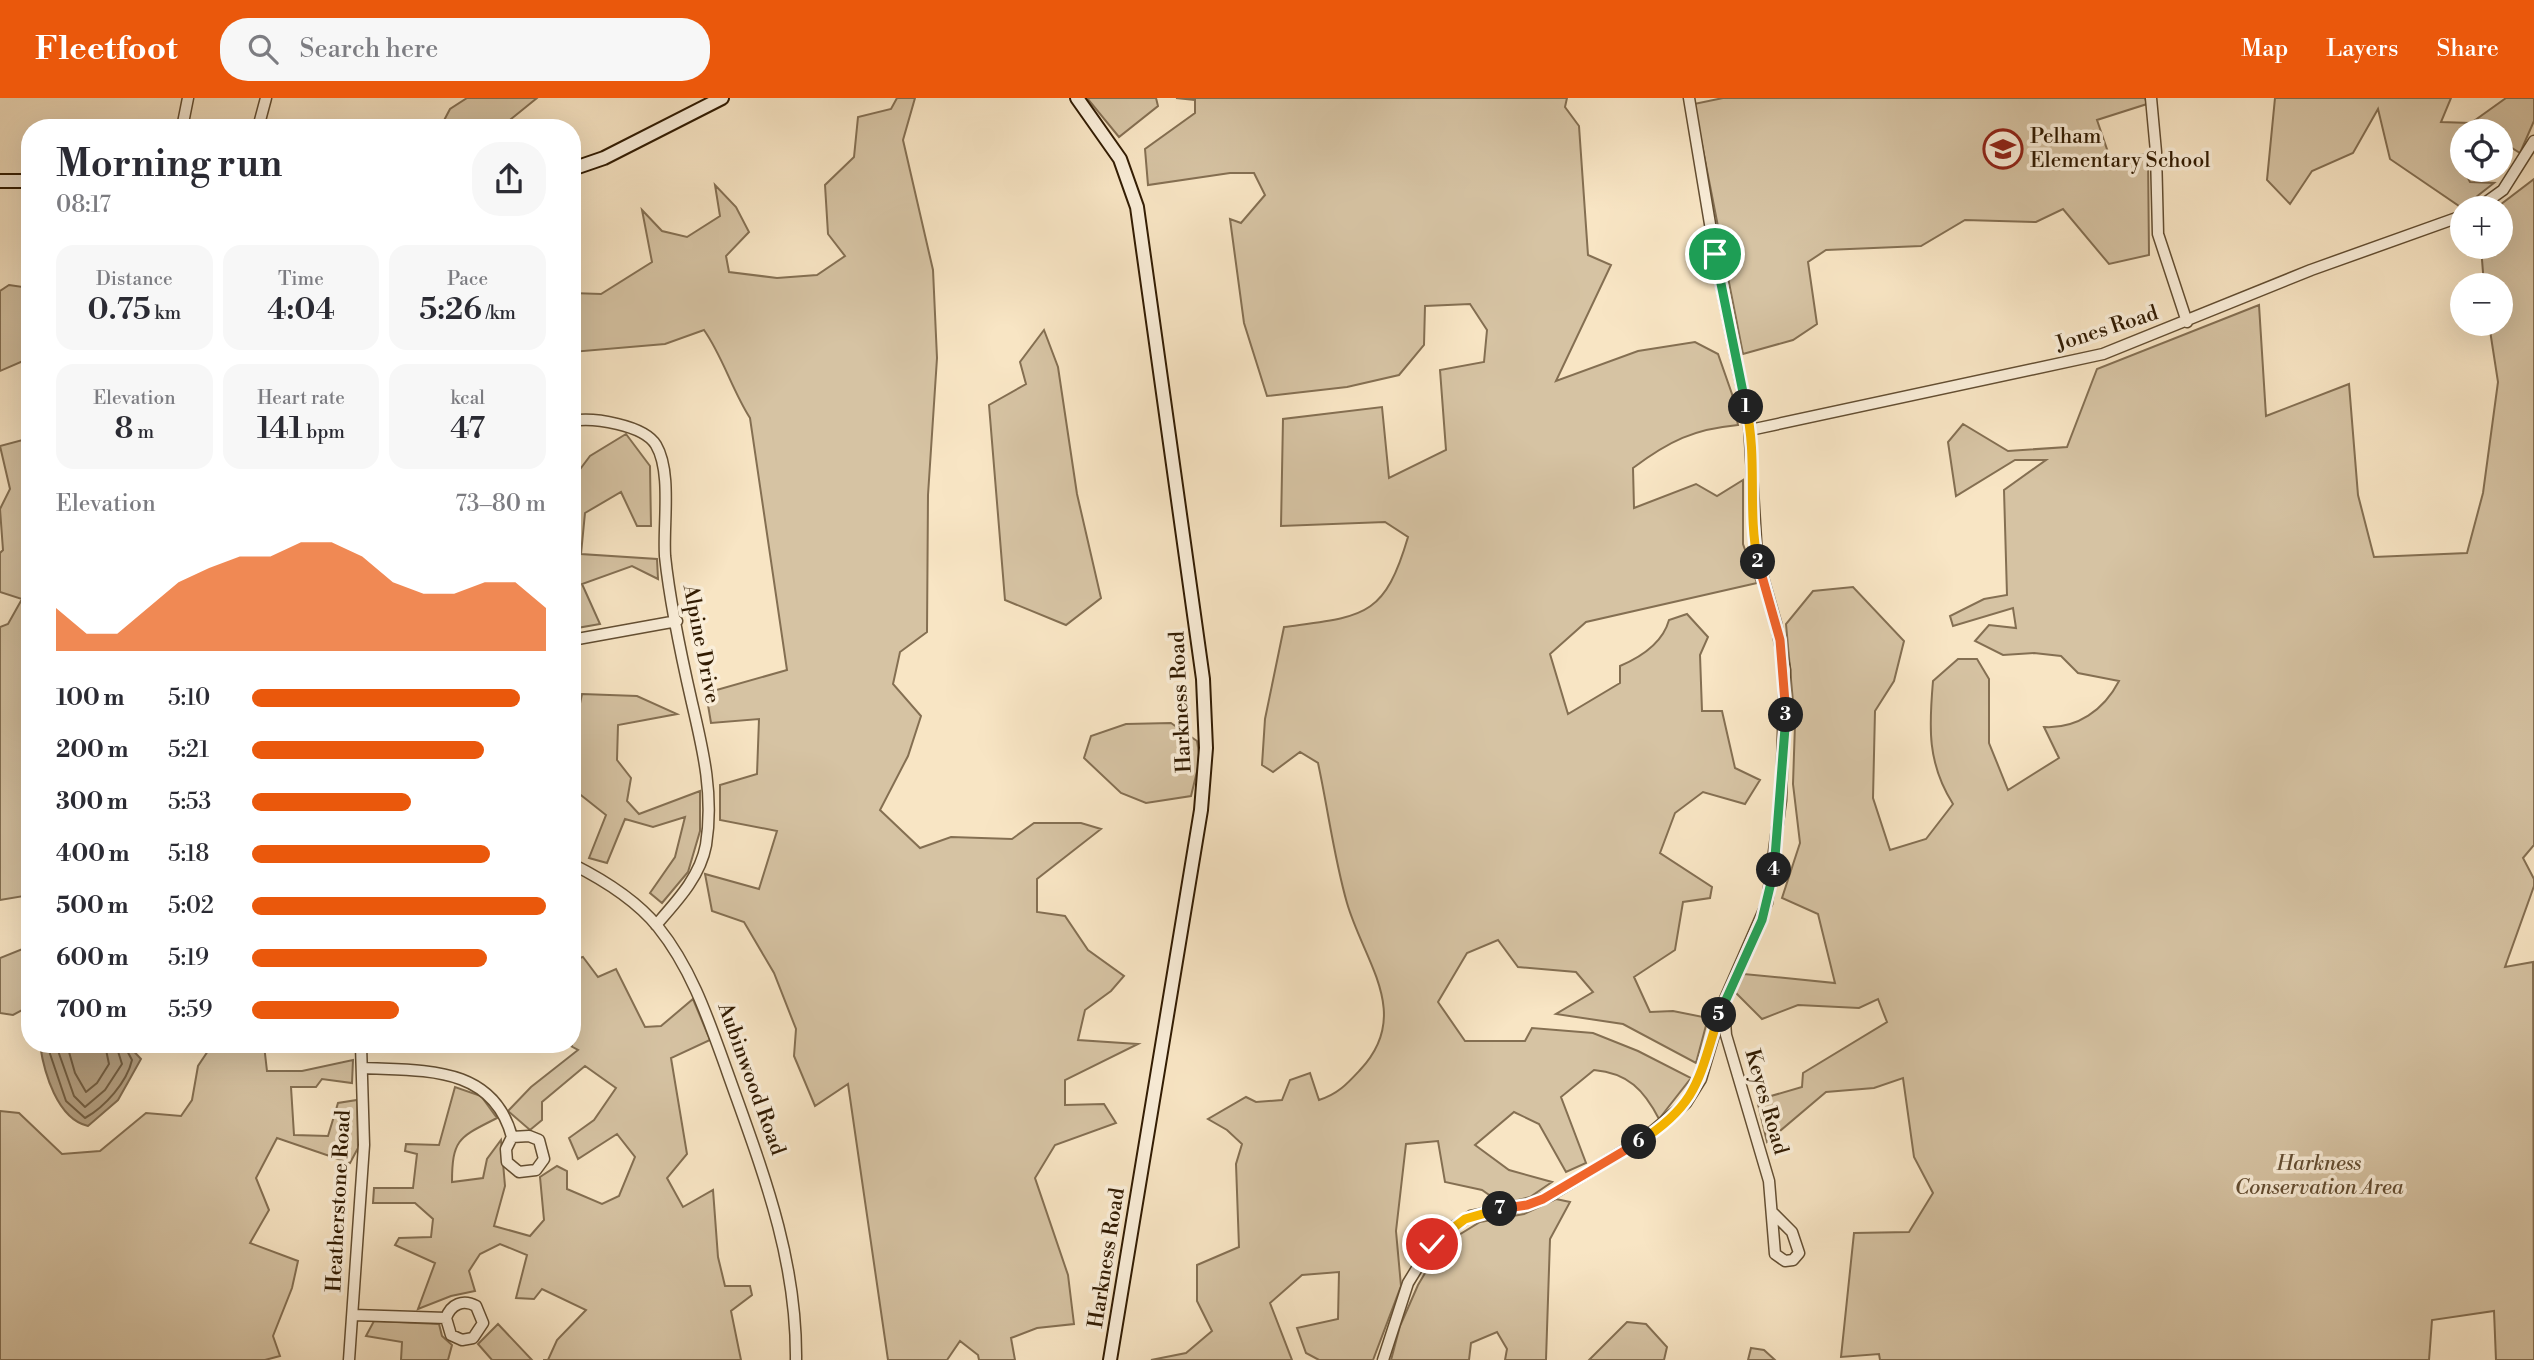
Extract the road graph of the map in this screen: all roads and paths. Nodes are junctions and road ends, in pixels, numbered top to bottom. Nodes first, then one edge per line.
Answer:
1 (188, 98) edge
2 (266, 98) edge
3 (722, 98) edge
4 (1077, 98) edge
5 (1689, 98) edge
6 (2151, 98) edge
7 (184, 119) edge
8 (260, 119) edge
9 (2534, 141) edge
10 (581, 166) edge
11 (0, 181) edge
12 (21, 181) edge
13 (2495, 196) edge
14 (2450, 220) edge
15 (2187, 322) junction
16 (581, 421) edge
17 (1750, 430) junction
18 (677, 621) junction
19 (581, 638) edge
20 (581, 870) edge
21 (656, 925) junction
22 (1724, 1001) junction
23 (362, 1053) edge
24 (364, 1068) junction
25 (512, 1137) junction
26 (1773, 1213) junction
27 (353, 1315) junction
28 (446, 1318) dead end
29 (349, 1360) edge
30 (796, 1360) edge
31 (1110, 1360) edge
32 (1383, 1360) edge

1 - 7 street
2 - 8 street
3 - 10 main road
4 - 31 main road, Harkness Road
5 - 17 street
6 - 15 street
9 - 13 street
11 - 12 main road
14 - 15 street, Jones Road
15 - 17 street, Jones Road
16 - 18 street, Alpine Drive
17 - 22 street
18 - 19 street
18 - 21 street, Alpine Drive
20 - 21 street, Aubinwood Road
21 - 30 street, Aubinwood Road
22 - 26 street, Keyes Road
22 - 32 street
23 - 24 street, Heatherstone Road
24 - 25 street
24 - 27 street, Heatherstone Road
25 - 25 street
26 - 26 street, Keyes Road
27 - 28 street
27 - 29 street, Heatherstone Road

